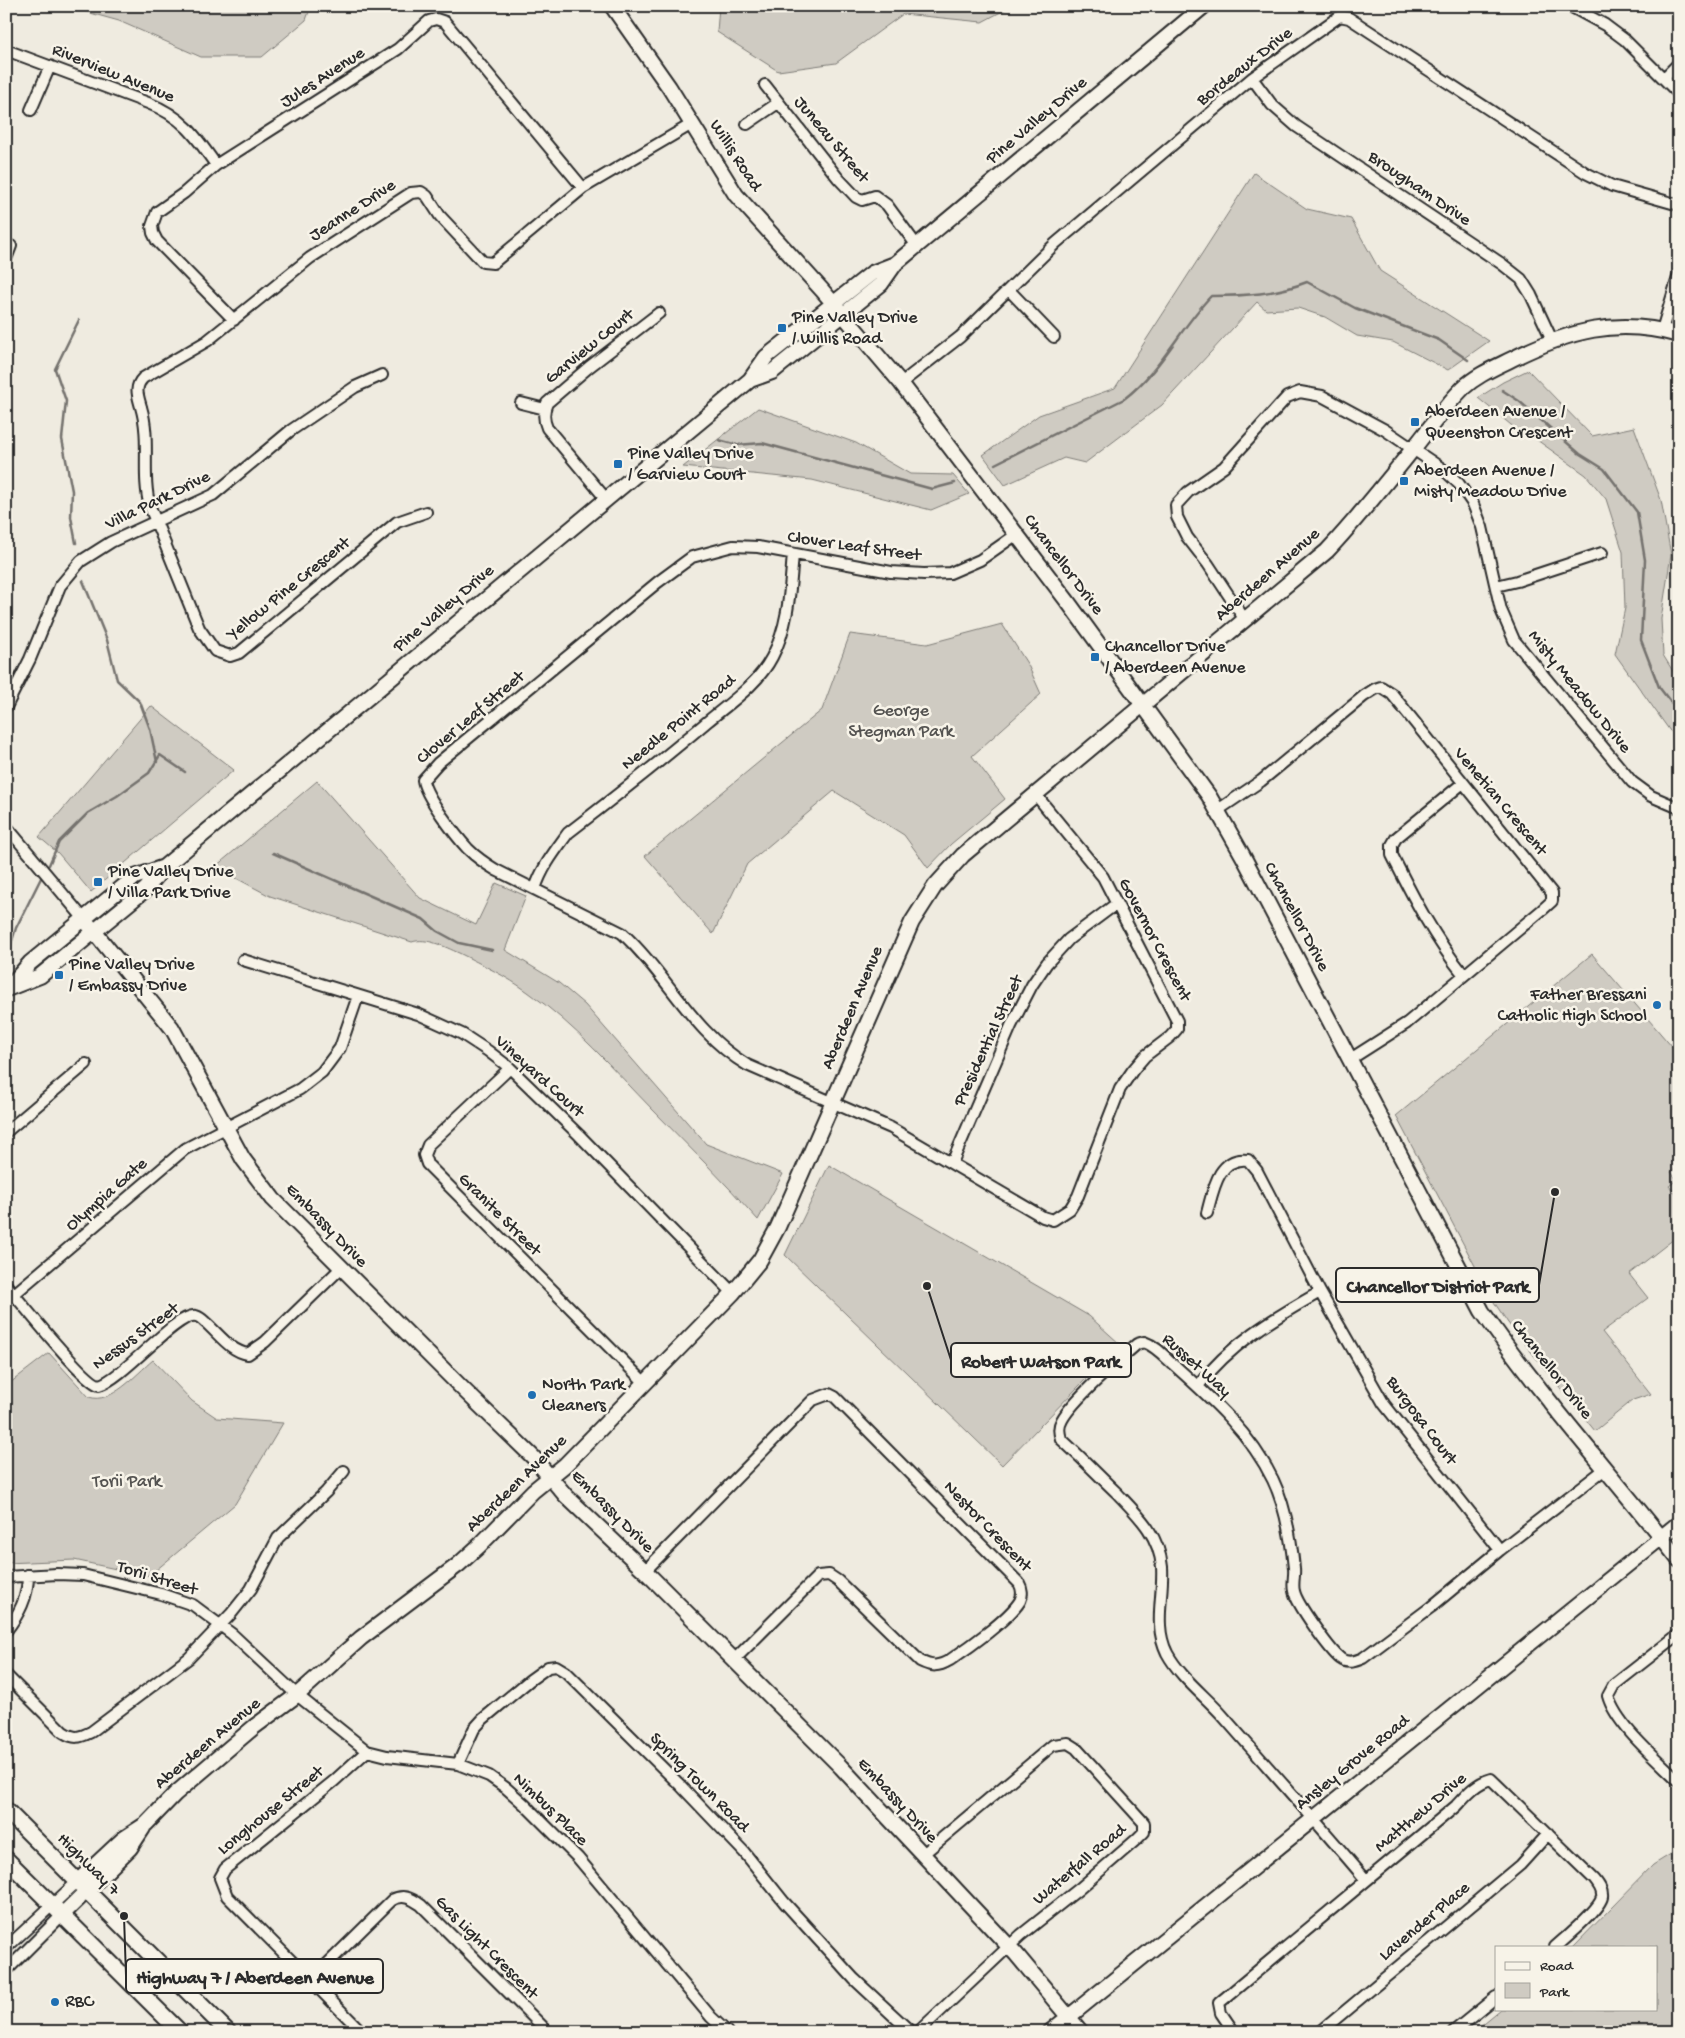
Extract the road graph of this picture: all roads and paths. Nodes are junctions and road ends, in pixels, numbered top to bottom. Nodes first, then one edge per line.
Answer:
1 (612, 6) edge
2 (1570, 6) edge
3 (1196, 9) edge
4 (1585, 10) edge
5 (6, 50) edge
6 (1679, 63) edge
7 (50, 66) junction
8 (1252, 78) junction
9 (1664, 78) junction
10 (765, 84) dead end
11 (1679, 94) edge
12 (778, 103) junction
13 (31, 110) dead end
14 (692, 124) junction
15 (746, 124) dead end
16 (216, 165) junction
17 (583, 188) junction
18 (1679, 205) edge
19 (11, 246) dead end
20 (917, 246) junction
21 (6, 259) edge
22 (1679, 274) edge
23 (1008, 290) junction
24 (837, 309) junction
25 (659, 313) dead end
26 (234, 320) junction
27 (1662, 330) junction
28 (1679, 335) edge
29 (1054, 337) dead end
30 (1552, 340) junction
31 (382, 376) dead end
32 (901, 383) junction
33 (521, 403) dead end
34 (545, 409) junction
35 (1413, 449) junction
36 (606, 499) junction
37 (426, 512) dead end
38 (156, 522) junction
39 (1016, 534) junction
40 (1602, 553) dead end
41 (793, 554) junction
42 (1496, 586) junction
43 (1245, 620) junction
44 (9, 695) edge
45 (1143, 705) junction
46 (6, 707) edge
47 (1463, 783) junction
48 (1036, 795) junction
49 (1679, 808) edge
50 (1218, 810) junction
51 (6, 826) edge
52 (164, 867) junction
53 (535, 889) junction
54 (1116, 904) junction
55 (84, 919) junction
56 (94, 932) junction
57 (242, 960) dead end
58 (1464, 976) junction
59 (7, 989) edge
60 (358, 996) junction
61 (1350, 1060) junction
62 (86, 1064) dead end
63 (510, 1068) junction
64 (833, 1101) junction
65 (226, 1128) junction
66 (6, 1132) edge
67 (952, 1163) junction
68 (1207, 1213) dead end
69 (341, 1268) junction
70 (6, 1284) edge
71 (1320, 1292) junction
72 (733, 1293) junction
73 (10, 1298) edge
74 (644, 1382) junction
75 (1198, 1386) junction
76 (1605, 1469) junction
77 (344, 1471) dead end
78 (550, 1477) junction
79 (1679, 1523) edge
80 (1661, 1537) junction
81 (1500, 1550) junction
82 (1679, 1560) edge
83 (645, 1571) junction
84 (28, 1575) junction
85 (6, 1577) edge
86 (220, 1625) junction
87 (6, 1632) edge
88 (1679, 1634) edge
89 (734, 1660) junction
90 (6, 1675) edge
91 (297, 1695) junction
92 (367, 1751) junction
93 (458, 1764) junction
94 (1679, 1781) edge
95 (6, 1810) edge
96 (1313, 1819) junction
97 (1548, 1834) junction
98 (922, 1855) junction
99 (6, 1859) edge
100 (1366, 1880) junction
101 (82, 1886) junction
102 (57, 1910) junction
103 (1556, 1946) edge
104 (1009, 1947) junction
105 (6, 1948) edge
106 (6, 1971) edge
107 (311, 1980) junction
108 (1495, 1998) edge
109 (1068, 2017) junction
110 (180, 2032) edge
111 (228, 2032) edge
112 (362, 2032) edge
113 (548, 2032) edge
114 (727, 2032) edge
115 (911, 2032) edge
116 (918, 2032) edge
117 (1050, 2032) edge
118 (1081, 2032) edge
119 (1234, 2032) edge
120 (1320, 2032) edge
121 (1453, 2032) edge

1 - 14 street, Willis Road
2 - 4 street
3 - 20 street, Pine Valley Drive
4 - 9 street
5 - 7 street, Riverview Avenue
6 - 9 street
7 - 13 street
7 - 16 street, Riverview Avenue
8 - 18 street, Bordeaux Drive
8 - 23 street, Bordeaux Drive
8 - 30 street, Brougham Drive
9 - 11 street
10 - 12 street, Juneau Street
12 - 15 street
12 - 20 street, Juneau Street
14 - 17 street, Jeanne Drive
14 - 24 street, Willis Road
16 - 17 street, Jules Avenue
16 - 26 street, Jules Avenue
17 - 26 street, Jeanne Drive
19 - 21 street
20 - 24 street, Pine Valley Drive
22 - 27 street
23 - 29 street
23 - 32 street, Bordeaux Drive
24 - 32 street, Chancellor Drive
24 - 36 street, Pine Valley Drive
25 - 34 street, Garview Court
26 - 38 street, Jeanne Drive
27 - 28 street, Aberdeen Avenue
27 - 30 street, Aberdeen Avenue
30 - 35 street, Aberdeen Avenue
31 - 38 street, Villa Park Drive
32 - 39 street, Chancellor Drive
33 - 34 street, Garview Court
34 - 36 street, Garview Court
35 - 42 street, Misty Meadow Drive
35 - 43 street, Aberdeen Avenue
35 - 43 street, Misty Meadow Drive
36 - 52 street, Pine Valley Drive
37 - 38 street, Yellow Pine Crescent
38 - 44 street, Villa Park Drive
39 - 41 street, Clover Leaf Street
39 - 45 street, Chancellor Drive
40 - 42 street
41 - 53 street, Needle Point Road
41 - 53 street, Clover Leaf Street
42 - 49 street, Misty Meadow Drive
43 - 45 street, Aberdeen Avenue
44 - 46 street, Villa Park Drive
45 - 48 street, Aberdeen Avenue
45 - 50 street, Chancellor Drive
47 - 50 street, Venetian Crescent
47 - 58 street
47 - 58 street, Venetian Crescent
48 - 54 street, Governor Crescent
48 - 64 street, Aberdeen Avenue
50 - 61 street, Chancellor Drive
51 - 55 street
52 - 55 street, Pine Valley Drive
52 - 56 street, Pine Valley Drive
53 - 64 street, Clover Leaf Street
54 - 67 street, Presidential Street
54 - 67 street, Governor Crescent
55 - 56 street, Embassy Drive
55 - 59 street, Pine Valley Drive
56 - 59 street, Pine Valley Drive
56 - 65 street, Embassy Drive
57 - 60 street, Vineyard Court
58 - 61 street, Venetian Crescent
60 - 63 street, Vineyard Court
60 - 65 street, Olympia Gate
61 - 76 street, Chancellor Drive
62 - 66 street
63 - 72 street, Vineyard Court
63 - 74 street, Granite Street
64 - 67 street, Governor Crescent
64 - 72 street, Aberdeen Avenue
65 - 69 street, Embassy Drive
65 - 73 street, Olympia Gate
68 - 71 street, Burgosa Court
69 - 73 street, Nessus Street
69 - 78 street, Embassy Drive
70 - 73 street, Nessus Street
71 - 75 street
71 - 81 street, Burgosa Court
72 - 74 street, Aberdeen Avenue
74 - 78 street, Aberdeen Avenue
75 - 81 street, Russet Way
75 - 96 street, Russet Way
76 - 80 street, Chancellor Drive
76 - 81 street, Russet Way
77 - 86 street
78 - 83 street, Embassy Drive
78 - 91 street, Aberdeen Avenue
79 - 80 street, Ansley Grove Road
80 - 82 street, Chancellor Drive
80 - 96 street, Ansley Grove Road
83 - 89 street, Embassy Drive
83 - 89 street, Nestor Crescent
84 - 85 street, Torii Street
84 - 86 street, Torii Street
84 - 87 street
86 - 90 street
86 - 91 street, Torii Street
88 - 94 street
89 - 98 street, Embassy Drive
91 - 92 street, Nimbus Place
91 - 101 street, Aberdeen Avenue
92 - 93 street, Nimbus Place
92 - 107 street, Longhouse Street
93 - 114 street, Nimbus Place
93 - 115 street, Spring Town Road
95 - 101 main road, Highway 7
96 - 100 street, Russet Way
96 - 109 street, Ansley Grove Road
97 - 100 street, Matthew Drive
97 - 103 street, Matthew Drive
97 - 120 street, Lavender Place
98 - 104 street, Embassy Drive
98 - 104 street, Waterfall Road
99 - 102 main road
100 - 119 street, Matthew Drive
101 - 102 street, Aberdeen Avenue
101 - 111 main road, Highway 7
102 - 105 street
102 - 106 street
102 - 110 main road
104 - 109 street, Embassy Drive
104 - 116 street
107 - 112 street, Longhouse Street
107 - 113 street, Gas Light Crescent
108 - 121 street
109 - 117 street, Ansley Grove Road
109 - 118 street, Embassy Drive

